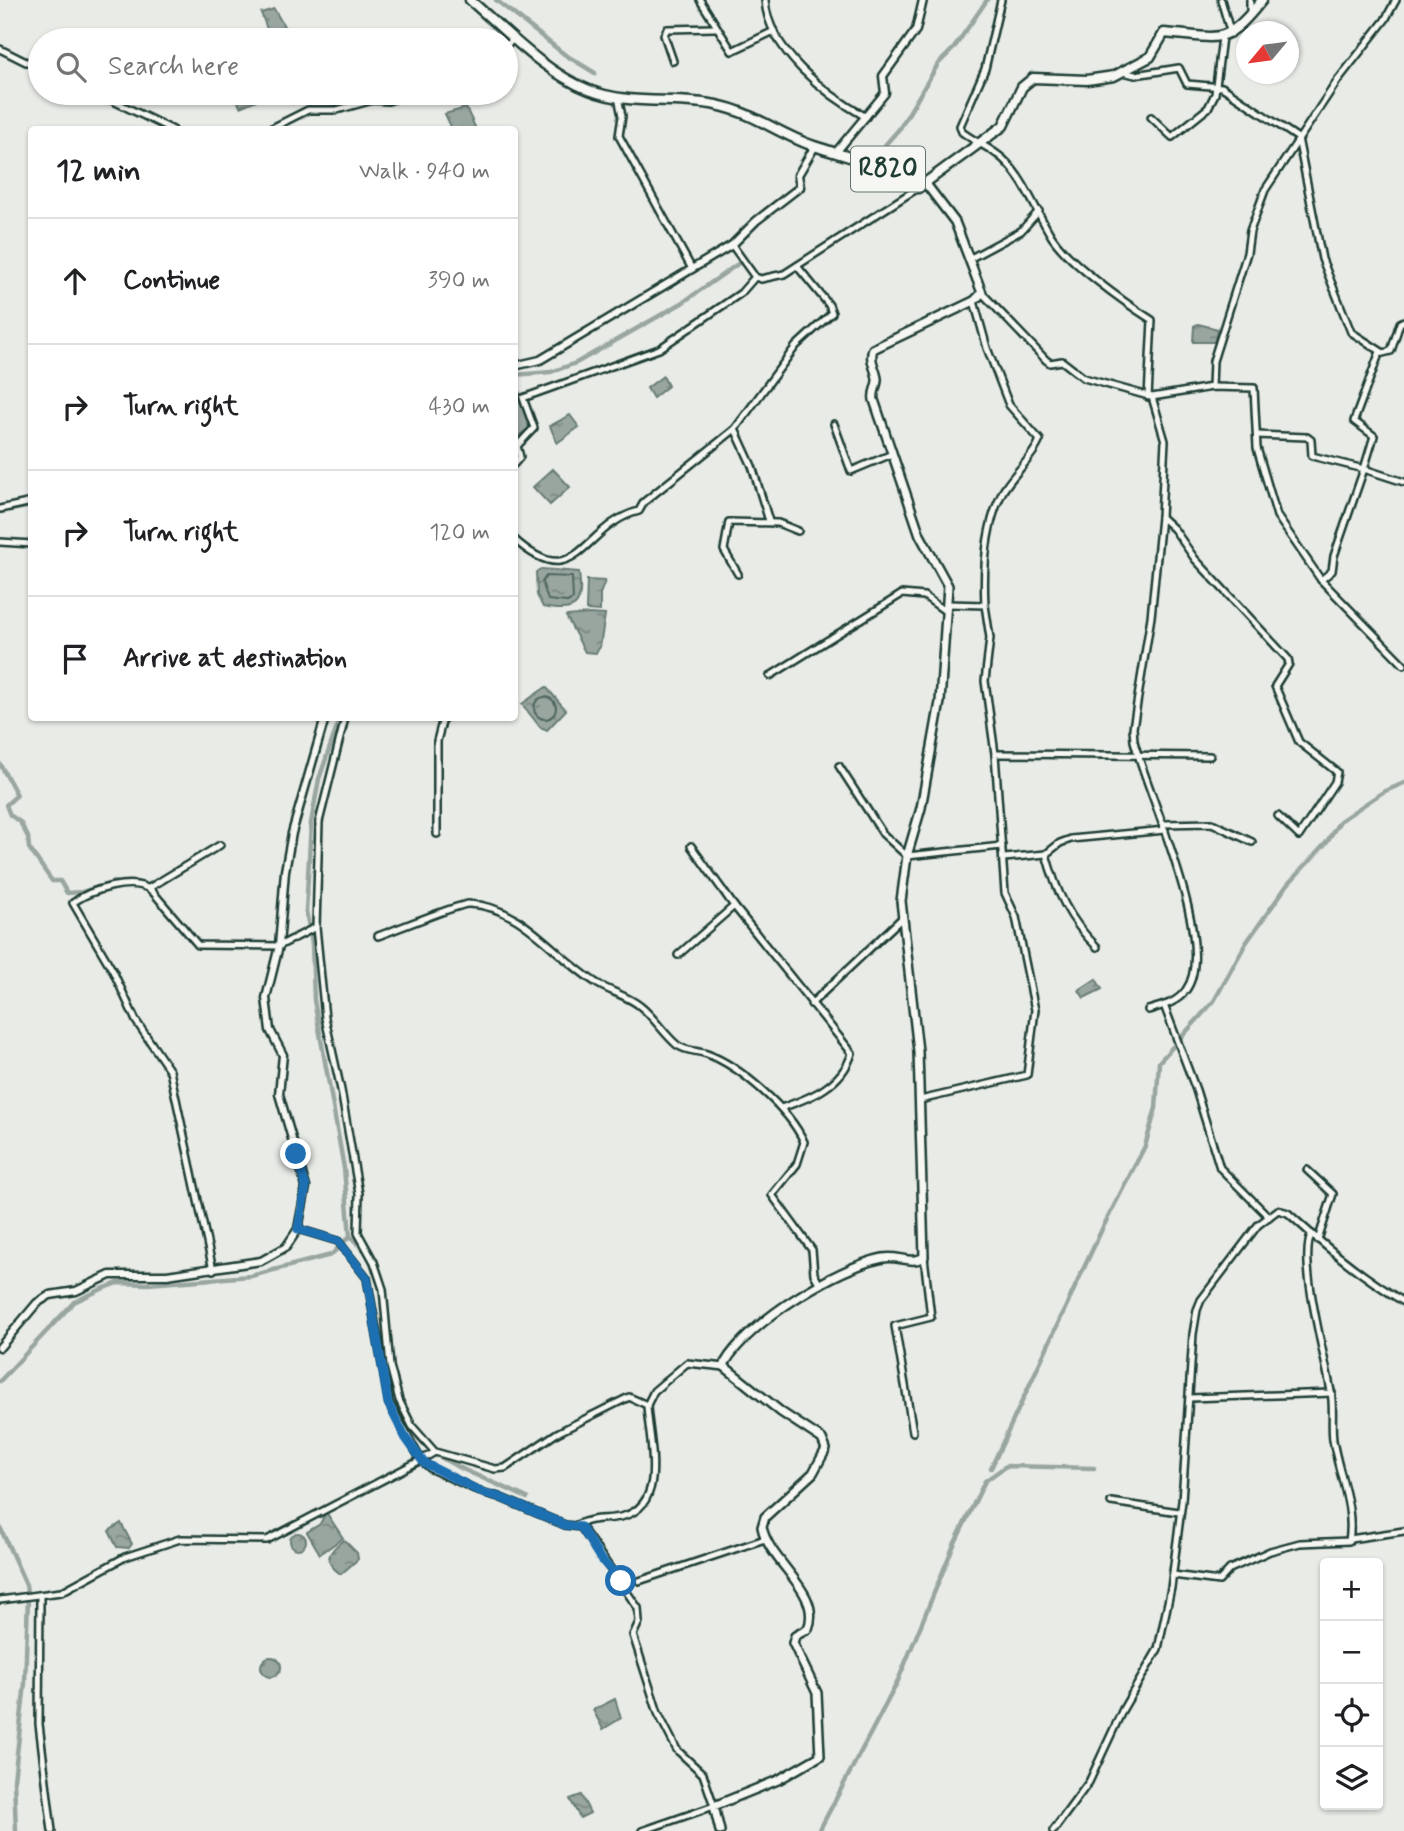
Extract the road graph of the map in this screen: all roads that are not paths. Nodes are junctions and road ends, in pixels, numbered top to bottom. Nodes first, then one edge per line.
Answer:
1 (470, 0) edge
2 (700, 0) edge
3 (765, 0) edge
4 (923, 0) edge
5 (1001, 0) edge
6 (1221, 0) edge
7 (1250, 0) edge
8 (1262, 0) edge
9 (1396, 0) edge
10 (1250, 16) junction
11 (502, 28) edge
12 (715, 28) junction
13 (774, 31) junction
14 (1231, 34) junction
15 (1222, 37) junction
16 (518, 41) edge
17 (0, 49) edge
18 (28, 61) edge
19 (673, 61) dead end
20 (1123, 72) junction
21 (1216, 85) junction
22 (618, 97) junction
23 (122, 105) edge
24 (355, 105) edge
25 (866, 117) junction
26 (1151, 117) dead end
27 (165, 126) edge
28 (276, 126) edge
29 (1298, 138) junction
30 (980, 144) junction
31 (815, 146) junction
32 (837, 151) junction
33 (922, 186) junction
34 (1039, 211) junction
35 (732, 245) junction
36 (971, 258) junction
37 (797, 266) junction
38 (692, 269) junction
39 (755, 277) junction
40 (982, 293) junction
41 (974, 302) junction
42 (1404, 321) edge
43 (1382, 352) junction
44 (518, 365) edge
45 (1212, 387) junction
46 (1150, 397) junction
47 (834, 424) dead end
48 (735, 429) junction
49 (1257, 435) junction
50 (518, 445) edge
51 (892, 454) junction
52 (1364, 469) junction
53 (1404, 482) edge
54 (28, 503) edge
55 (0, 509) edge
56 (1161, 517) junction
57 (769, 521) junction
58 (798, 531) dead end
59 (0, 542) edge
60 (518, 542) edge
61 (28, 544) edge
62 (738, 574) dead end
63 (1321, 580) junction
64 (985, 605) junction
65 (946, 608) junction
66 (1404, 665) edge
67 (770, 676) dead end
68 (324, 721) edge
69 (344, 721) edge
70 (442, 721) edge
71 (995, 754) junction
72 (1137, 754) junction
73 (1210, 756) dead end
74 (839, 766) dead end
75 (1278, 817) dead end
76 (1164, 827) junction
77 (436, 834) dead end
78 (1252, 842) dead end
79 (220, 845) dead end
80 (691, 846) dead end
81 (1002, 846) junction
82 (1045, 855) junction
83 (907, 856) junction
84 (1004, 858) junction
85 (149, 888) junction
86 (734, 906) junction
87 (901, 919) junction
88 (315, 928) junction
89 (379, 936) dead end
90 (279, 946) junction
91 (1097, 947) dead end
92 (678, 955) dead end
93 (811, 1004) junction
94 (1165, 1009) junction
95 (1148, 1010) dead end
96 (920, 1100) junction
97 (781, 1108) junction
98 (1307, 1170) dead end
99 (1269, 1217) junction
100 (298, 1229) junction
101 (1312, 1234) junction
102 (1318, 1240) junction
103 (924, 1257) junction
104 (214, 1270) junction
105 (820, 1285) junction
106 (1404, 1302) edge
107 (0, 1347) edge
108 (725, 1367) junction
109 (1332, 1393) junction
110 (1191, 1398) junction
111 (647, 1405) junction
112 (914, 1432) dead end
113 (433, 1454) junction
114 (421, 1460) junction
115 (1111, 1502) dead end
116 (1180, 1512) junction
117 (576, 1525) junction
118 (1404, 1531) edge
119 (765, 1539) junction
120 (1350, 1539) junction
121 (1172, 1574) junction
122 (639, 1581) dead end
123 (40, 1597) junction
124 (0, 1600) edge
125 (714, 1806) junction
126 (52, 1831) edge
127 (642, 1831) edge
128 (720, 1831) edge
129 (1054, 1831) edge

1 - 11 main road, R820
2 - 12 street
3 - 13 street
4 - 25 street
5 - 30 street
6 - 14 street
7 - 10 street
8 - 10 main road, R820
9 - 29 street
10 - 14 main road, R820
12 - 13 street
12 - 19 street
13 - 25 street
14 - 15 main road, R820
15 - 20 main road, R820
15 - 21 street
16 - 22 main road, R820
17 - 18 street
20 - 21 street
20 - 30 main road, R820
21 - 26 street
21 - 29 street
22 - 31 main road, R820
22 - 38 street
23 - 27 street
24 - 28 street
25 - 32 street
29 - 43 street
29 - 45 street
30 - 33 main road, R820
30 - 34 street
31 - 32 main road, R820
31 - 35 street
32 - 33 main road, R820
33 - 36 main road
33 - 37 street
34 - 36 street
34 - 46 street
35 - 38 street
35 - 39 street
36 - 40 main road
37 - 39 street
37 - 48 street
38 - 44 street
39 - 50 street
40 - 41 main road
40 - 46 street
41 - 51 main road
41 - 64 street
42 - 43 street
43 - 52 street
45 - 46 street
45 - 49 street
46 - 56 street
47 - 51 street
48 - 57 street
48 - 60 street
49 - 52 street
49 - 63 street
51 - 65 main road
52 - 53 street
52 - 63 street
54 - 55 street
56 - 72 street
56 - 75 street
57 - 58 street
57 - 62 street
59 - 61 street
63 - 66 street
64 - 65 street
64 - 71 street
65 - 67 street
65 - 83 main road
68 - 90 street
69 - 88 street
70 - 77 street
71 - 72 street
71 - 81 street
72 - 73 street
72 - 76 street
74 - 83 street
76 - 78 street
76 - 82 street
76 - 94 street
79 - 85 street
80 - 86 street
81 - 83 street
81 - 84 street
82 - 84 street
82 - 91 street
83 - 87 main road
84 - 96 street
85 - 90 street
85 - 104 street
86 - 92 street
86 - 93 street
87 - 93 street
87 - 96 main road
88 - 90 street
88 - 113 street
89 - 97 street
90 - 100 street
93 - 97 street
94 - 95 street
94 - 99 street
96 - 103 main road
97 - 105 street
98 - 102 street
99 - 101 street
99 - 110 street
100 - 104 street
100 - 114 street
101 - 102 street
101 - 109 street
102 - 106 street
103 - 105 main road
103 - 112 street
104 - 107 street
105 - 108 main road
108 - 111 street
108 - 119 main road
109 - 110 street
109 - 120 street
110 - 116 street
111 - 113 street
111 - 117 street
113 - 114 street
114 - 117 street
114 - 123 street
115 - 116 street
116 - 121 street
117 - 125 street
118 - 120 street
119 - 122 street
119 - 125 main road
120 - 121 street
121 - 129 street
123 - 124 street
123 - 126 street
125 - 127 street
125 - 128 main road

